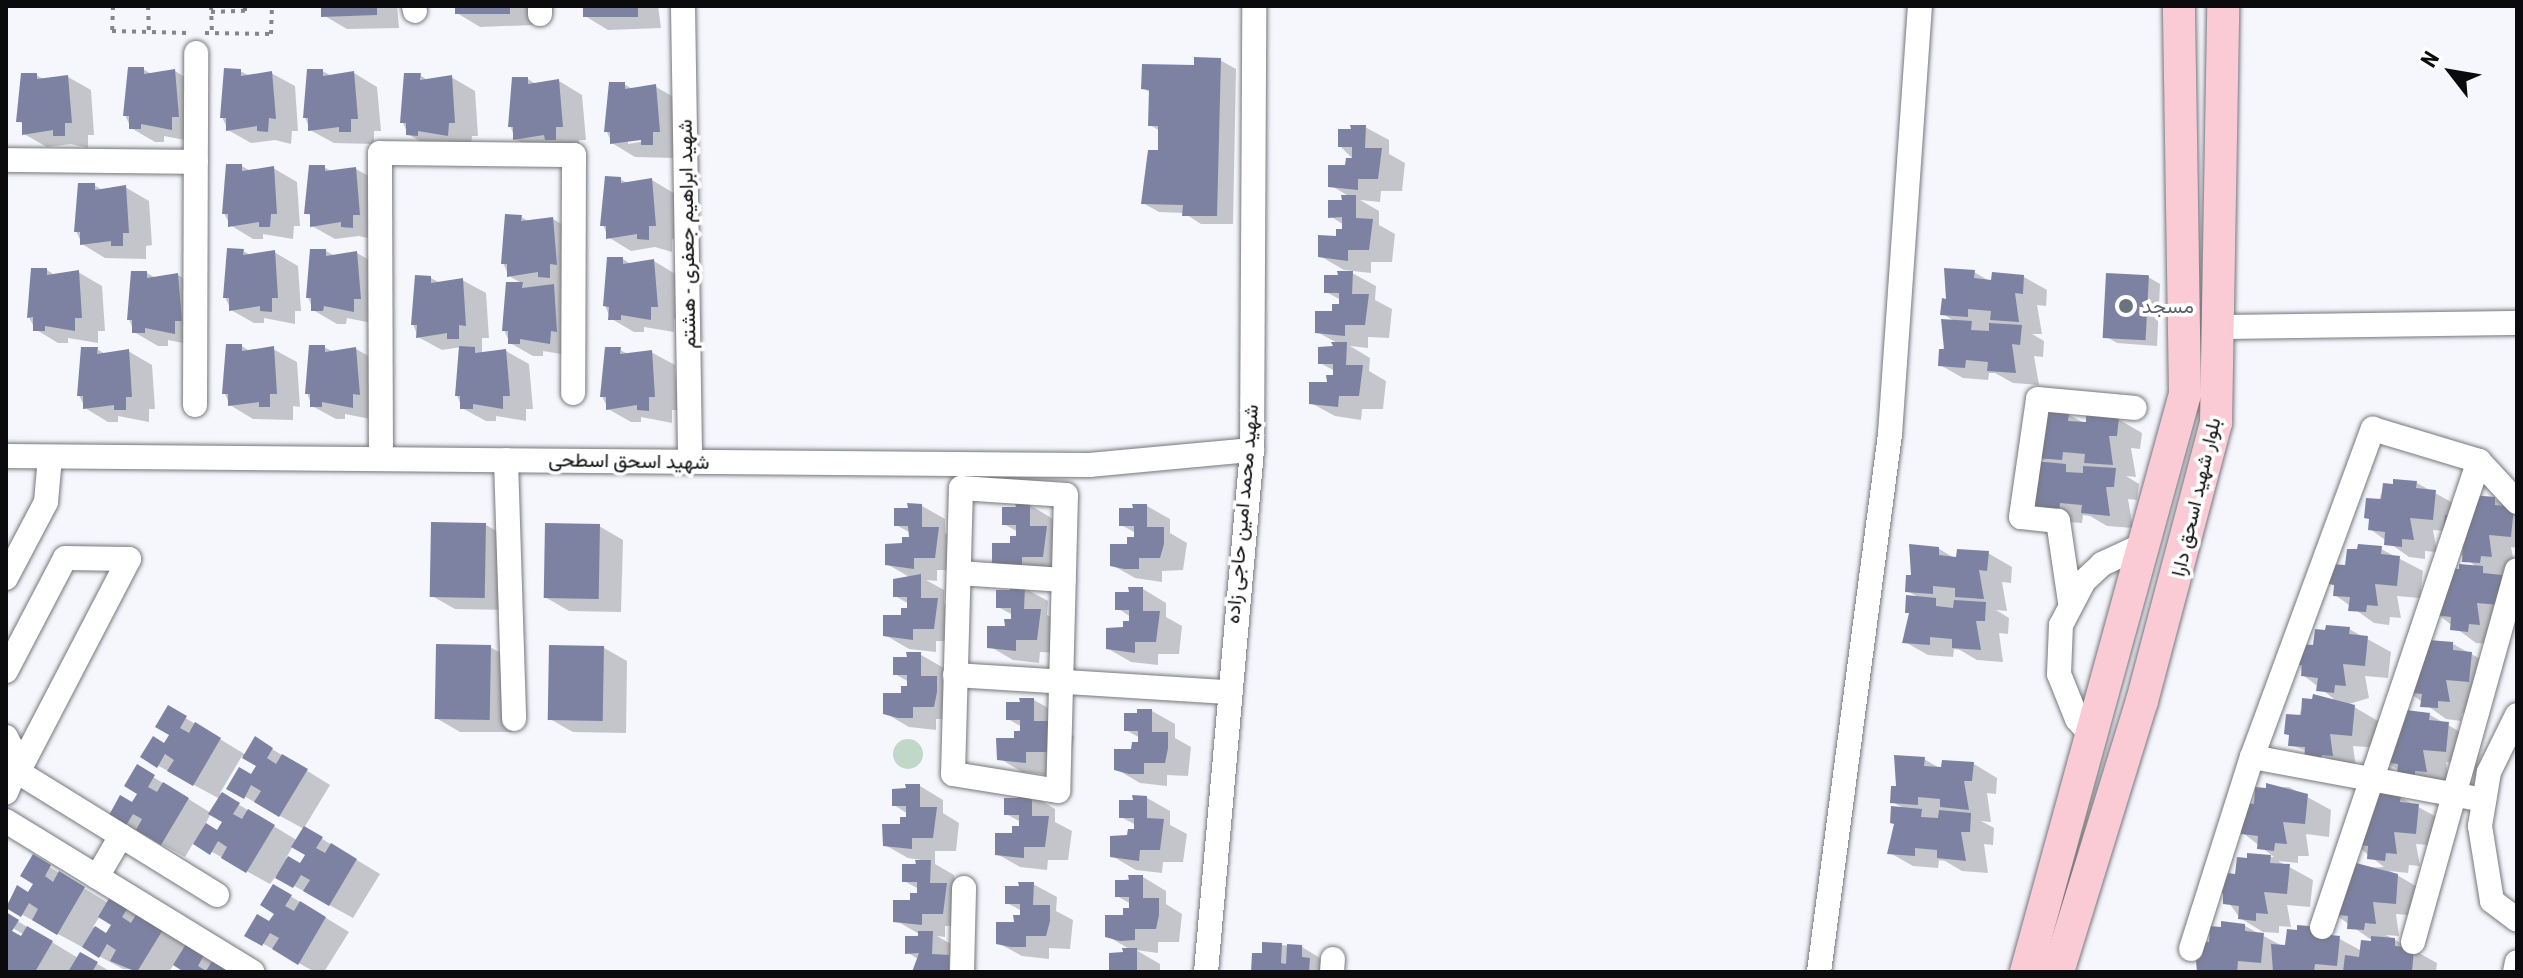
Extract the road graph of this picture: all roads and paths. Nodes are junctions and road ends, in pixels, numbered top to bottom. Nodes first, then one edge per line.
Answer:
1 (113, 6) edge
2 (148, 6) edge
3 (245, 6) edge
4 (683, 6) edge
5 (1254, 6) edge
6 (1920, 6) edge
7 (2179, 6) edge
8 (2223, 6) edge
9 (211, 9) edge
10 (112, 31) dead end
11 (149, 32) dead end
12 (212, 33) dead end
13 (196, 53) dead end
14 (6, 160) edge
15 (196, 162) junction
16 (2517, 323) edge
17 (2220, 327) junction
18 (573, 393) dead end
19 (195, 405) dead end
20 (2135, 408) dead end
21 (1252, 450) junction
22 (6, 456) edge
23 (50, 457) junction
24 (381, 459) junction
25 (506, 460) junction
26 (690, 461) junction
27 (2479, 461) junction
28 (2517, 502) edge
29 (2147, 543) junction
30 (2517, 570) edge
31 (959, 573) junction
32 (6, 578) edge
33 (1064, 580) junction
34 (2070, 602) junction
35 (2126, 617) junction
36 (2163, 625) junction
37 (6, 671) edge
38 (955, 675) junction
39 (1064, 680) junction
40 (1227, 692) junction
41 (2517, 715) edge
42 (514, 719) dead end
43 (6, 737) edge
44 (2094, 738) junction
45 (2252, 757) junction
46 (2368, 779) junction
47 (12, 782) edge
48 (2453, 794) junction
49 (2484, 800) junction
50 (6, 821) edge
51 (121, 836) junction
52 (97, 877) junction
53 (964, 888) dead end
54 (217, 895) dead end
55 (2517, 920) edge
56 (2322, 927) dead end
57 (2413, 942) dead end
58 (2191, 949) dead end
59 (2517, 962) edge
60 (252, 972) edge
61 (962, 972) edge
62 (1206, 972) edge
63 (1819, 972) edge
64 (2026, 972) edge
65 (2058, 972) edge
66 (2515, 972) edge

1 - 10 path
2 - 11 path
3 - 9 path
4 - 26 street, شهید ابراهیم جعفری - هشتم
5 - 21 street, شهید محمد امین حاجی زاده
6 - 63 street
7 - 29 main road, بلوار شهید اسحق دارا
8 - 17 main road, بلوار شهید اسحق دارا
9 - 12 path
13 - 15 street
14 - 15 street
15 - 19 street
16 - 17 street
17 - 36 main road, بلوار شهید اسحق دارا
18 - 24 street
20 - 34 street
21 - 26 street, شهید اسحق اسطحی
21 - 40 street, شهید محمد امین حاجی زاده
22 - 23 street, شهید اسحق اسطحی
23 - 24 street, شهید اسحق اسطحی
23 - 32 street
24 - 25 street, شهید اسحق اسطحی
25 - 26 street, شهید اسحق اسطحی
25 - 42 street
27 - 28 street
27 - 45 street
27 - 46 street
29 - 34 street
29 - 35 main road, بلوار شهید اسحق دارا
30 - 48 street
31 - 33 street
31 - 33 street
31 - 38 street
33 - 39 street
34 - 44 street
35 - 36 main road
35 - 44 main road, بلوار شهید اسحق دارا
36 - 65 main road, بلوار شهید اسحق دارا
37 - 47 street
38 - 39 street
38 - 39 street
39 - 40 street
40 - 62 street, شهید محمد امین حاجی زاده
41 - 49 street
43 - 47 street
44 - 64 main road, بلوار شهید اسحق دارا
45 - 46 street
45 - 58 street
46 - 48 street
46 - 56 street
47 - 51 street
48 - 49 street
48 - 57 street
49 - 55 street
50 - 52 street
51 - 52 street
51 - 54 street
52 - 60 street
53 - 61 street
59 - 66 street

